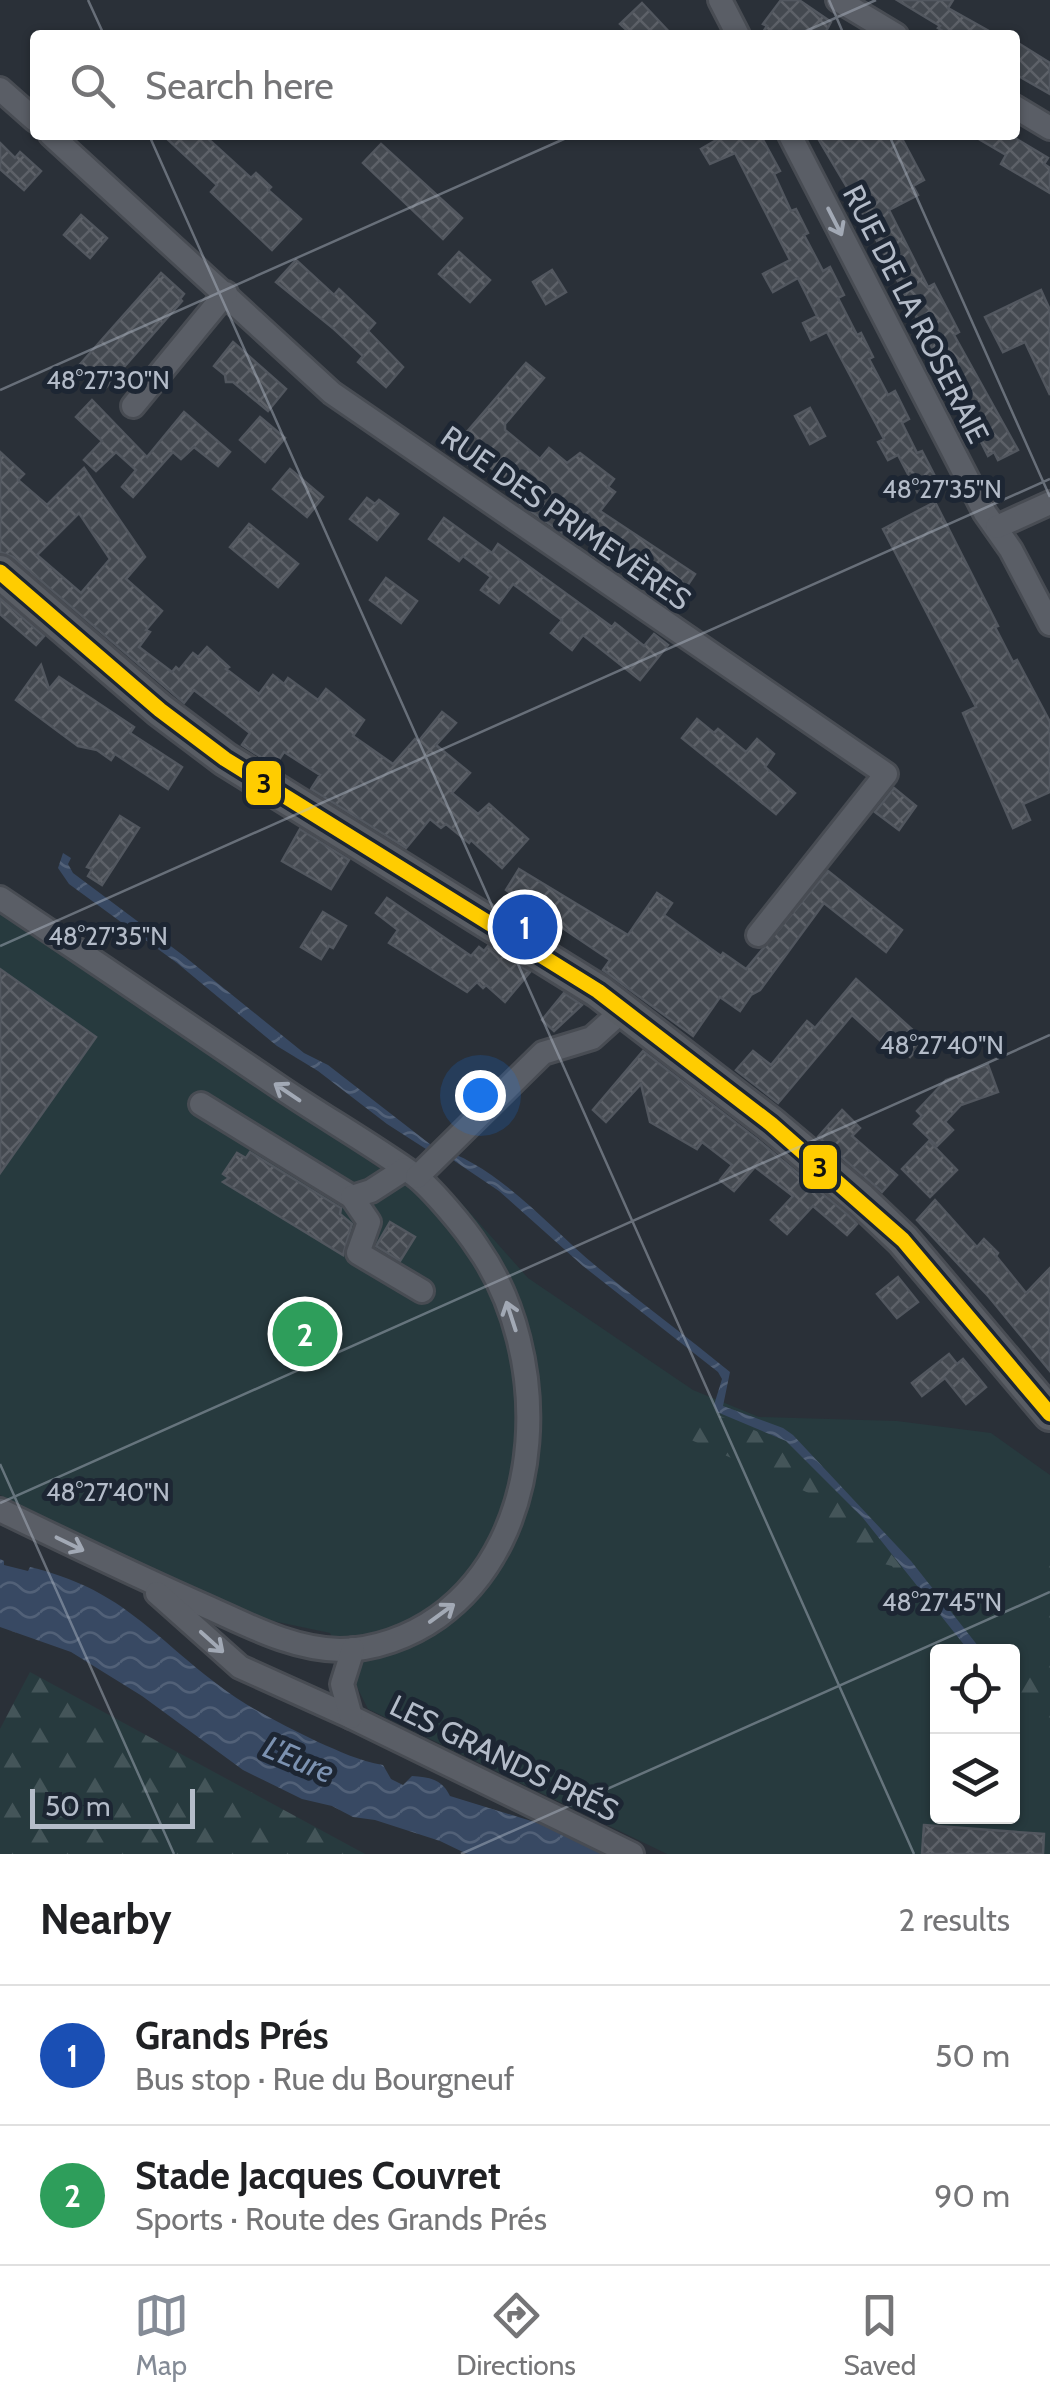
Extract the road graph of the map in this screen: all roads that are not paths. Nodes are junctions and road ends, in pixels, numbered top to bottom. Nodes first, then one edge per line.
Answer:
1 (720, 0) edge
2 (838, 0) edge
3 (735, 30) edge
4 (888, 30) edge
5 (0, 88) edge
6 (1020, 110) edge
7 (30, 115) edge
8 (1050, 128) edge
9 (57, 140) edge
10 (793, 140) edge
11 (226, 293) junction
12 (133, 406) dead end
13 (1050, 503) edge
14 (997, 527) junction
15 (0, 572) edge
16 (1050, 624) edge
17 (0, 898) edge
18 (758, 935) dead end
19 (623, 1010) junction
20 (201, 1104) dead end
21 (411, 1173) junction
22 (352, 1197) junction
23 (422, 1291) dead end
24 (1050, 1414) edge
25 (0, 1510) edge
26 (140, 1578) junction
27 (353, 1649) junction
28 (351, 1717) junction
29 (632, 1854) edge

1 - 3 street
2 - 4 street
5 - 7 street
6 - 8 street
9 - 11 street, RUE DES PRIMEVÈRES
10 -> 14 street, RUE DE LA ROSERAIE
11 - 12 street
11 - 18 street, RUE DES PRIMEVÈRES
13 - 14 street
14 - 16 street, RUE DE LA ROSERAIE
15 - 19 main road
21 -> 17 street
19 - 21 street
19 - 24 main road
20 - 22 street
21 - 22 street
27 -> 21 street
22 - 23 street
25 -> 26 street
26 - 27 street
26 -> 28 street, LES GRANDS PRÉS
27 - 28 street
28 - 29 street, LES GRANDS PRÉS

